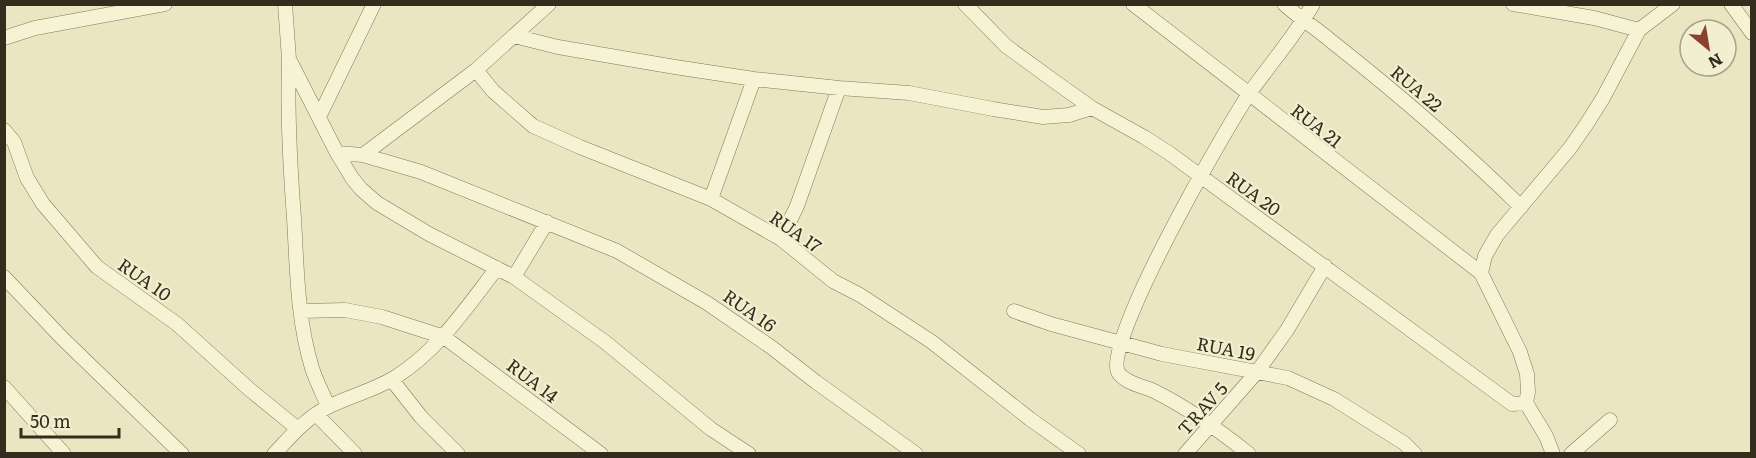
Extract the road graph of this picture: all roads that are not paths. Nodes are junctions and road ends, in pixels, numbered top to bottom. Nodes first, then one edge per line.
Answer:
1 (165, 4) edge
2 (285, 4) edge
3 (375, 4) edge
4 (549, 4) edge
5 (964, 4) edge
6 (1133, 4) edge
7 (1284, 4) edge
8 (1313, 4) edge
9 (1513, 4) edge
10 (1673, 4) edge
11 (1731, 4) edge
12 (1303, 21) junction
13 (1640, 30) junction
14 (1752, 33) edge
15 (514, 36) junction
16 (4, 38) edge
17 (289, 59) junction
18 (476, 70) junction
19 (754, 79) junction
20 (839, 88) junction
21 (1248, 95) junction
22 (1092, 108) junction
23 (319, 117) junction
24 (4, 130) edge
25 (337, 153) junction
26 (363, 155) junction
27 (1200, 176) junction
28 (711, 199) junction
29 (1521, 207) junction
30 (547, 222) junction
31 (781, 239) junction
32 (1325, 266) junction
33 (497, 268) junction
34 (1481, 273) junction
35 (4, 277) edge
36 (514, 277) junction
37 (301, 311) junction
38 (1014, 311) dead end
39 (444, 336) junction
40 (1121, 342) junction
41 (1257, 372) junction
42 (392, 380) junction
43 (4, 387) edge
44 (1526, 403) junction
45 (328, 406) junction
46 (316, 414) junction
47 (1610, 420) dead end
48 (1212, 425) junction
49 (298, 429) junction
50 (64, 453) edge
51 (182, 453) edge
52 (274, 453) edge
53 (355, 453) edge
54 (458, 453) edge
55 (601, 453) edge
56 (749, 453) edge
57 (916, 453) edge
58 (1079, 453) edge
59 (1185, 453) edge
60 (1249, 453) edge
61 (1415, 453) edge
62 (1553, 453) edge
63 (1571, 453) edge

1 - 16 street
2 - 17 street
3 - 23 street
4 - 15 street
5 - 22 street, RUA 20
6 - 21 street, RUA 21
7 - 12 street, RUA 22
8 - 12 street
9 - 13 street
10 - 13 street
11 - 14 street
12 - 21 street
12 - 29 street, RUA 22
13 - 29 street
15 - 18 street
15 - 19 street
17 - 23 street
17 - 37 street
18 - 26 street
18 - 28 street, RUA 17
19 - 20 street
19 - 28 street
20 - 22 street
20 - 31 street
21 - 27 street
21 - 34 street, RUA 21
22 - 27 street, RUA 20
23 - 25 street
24 - 49 street, RUA 10
25 - 26 street, RUA 16
25 - 33 street
26 - 30 street, RUA 16
27 - 32 street, RUA 20
27 - 40 street
28 - 31 street, RUA 17
29 - 34 street
30 - 36 street
30 - 57 street, RUA 16
31 - 58 street, RUA 17
32 - 41 street, TRAV 5
32 - 44 street, RUA 20
33 - 36 street
33 - 39 street
34 - 44 street
35 - 51 street
36 - 56 street
37 - 39 street, RUA 14
37 - 45 street
38 - 40 street, RUA 19
39 - 42 street
39 - 55 street, RUA 14
40 - 41 street, RUA 19
40 - 48 street
41 - 48 street, TRAV 5
41 - 61 street, RUA 19
42 - 45 street
42 - 54 street
43 - 50 street
44 - 62 street
45 - 46 street
46 - 49 street
46 - 53 street
47 - 63 street
48 - 59 street, TRAV 5
48 - 60 street
49 - 52 street

